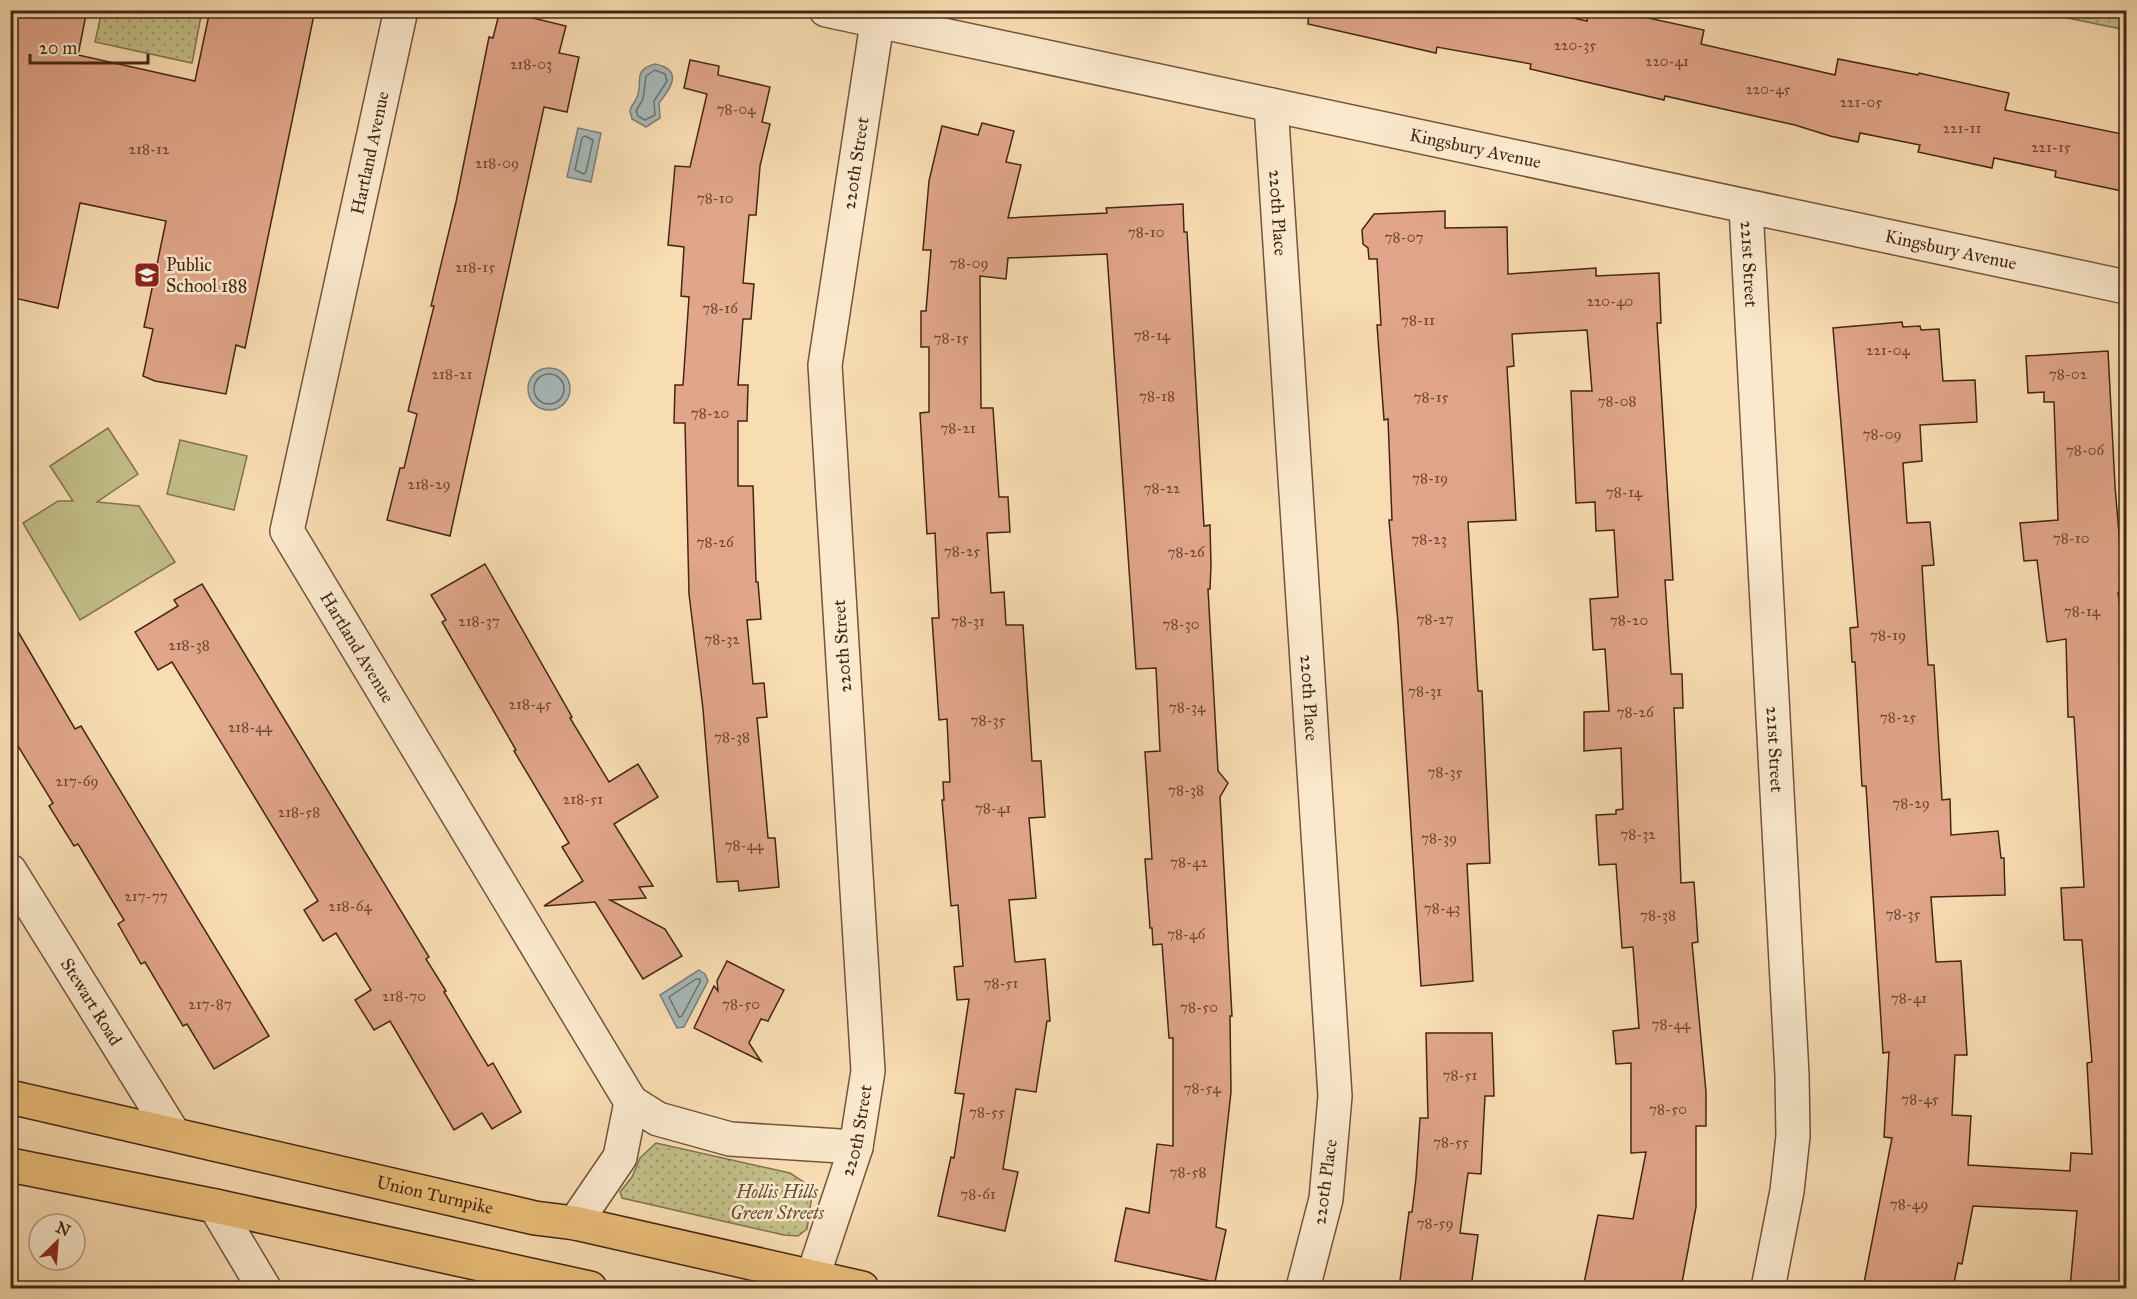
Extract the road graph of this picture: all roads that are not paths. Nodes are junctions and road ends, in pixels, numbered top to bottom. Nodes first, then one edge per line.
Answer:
1 (401, 10) edge
2 (826, 10) edge
3 (878, 16) edge
4 (1271, 105) junction
5 (1746, 207) junction
6 (2127, 287) edge
7 (10, 871) edge
8 (10, 1097) edge
9 (631, 1102) junction
10 (172, 1134) junction
11 (856, 1147) junction
12 (10, 1165) edge
13 (215, 1206) junction
14 (575, 1223) junction
15 (810, 1283) edge
16 (264, 1288) edge
17 (590, 1288) edge
18 (862, 1288) edge
19 (1303, 1288) edge
20 (1768, 1288) edge

1 - 9 street, Hartland Avenue
2 - 3 street, Kingsbury Avenue
3 - 4 street, Kingsbury Avenue
3 - 11 street, 220th Street
4 - 5 street, Kingsbury Avenue
4 - 19 street, 220th Place
5 - 6 street, Kingsbury Avenue
5 - 20 street, 221st Street
7 - 10 street, Stewart Road
8 - 10 main road, Union Turnpike
9 - 11 street
9 - 14 street
10 - 14 main road, Union Turnpike
11 - 15 street, 220th Street
12 - 13 main road
13 - 16 street
13 - 17 main road
14 - 15 main road, Union Turnpike
15 - 18 main road, Union Turnpike

